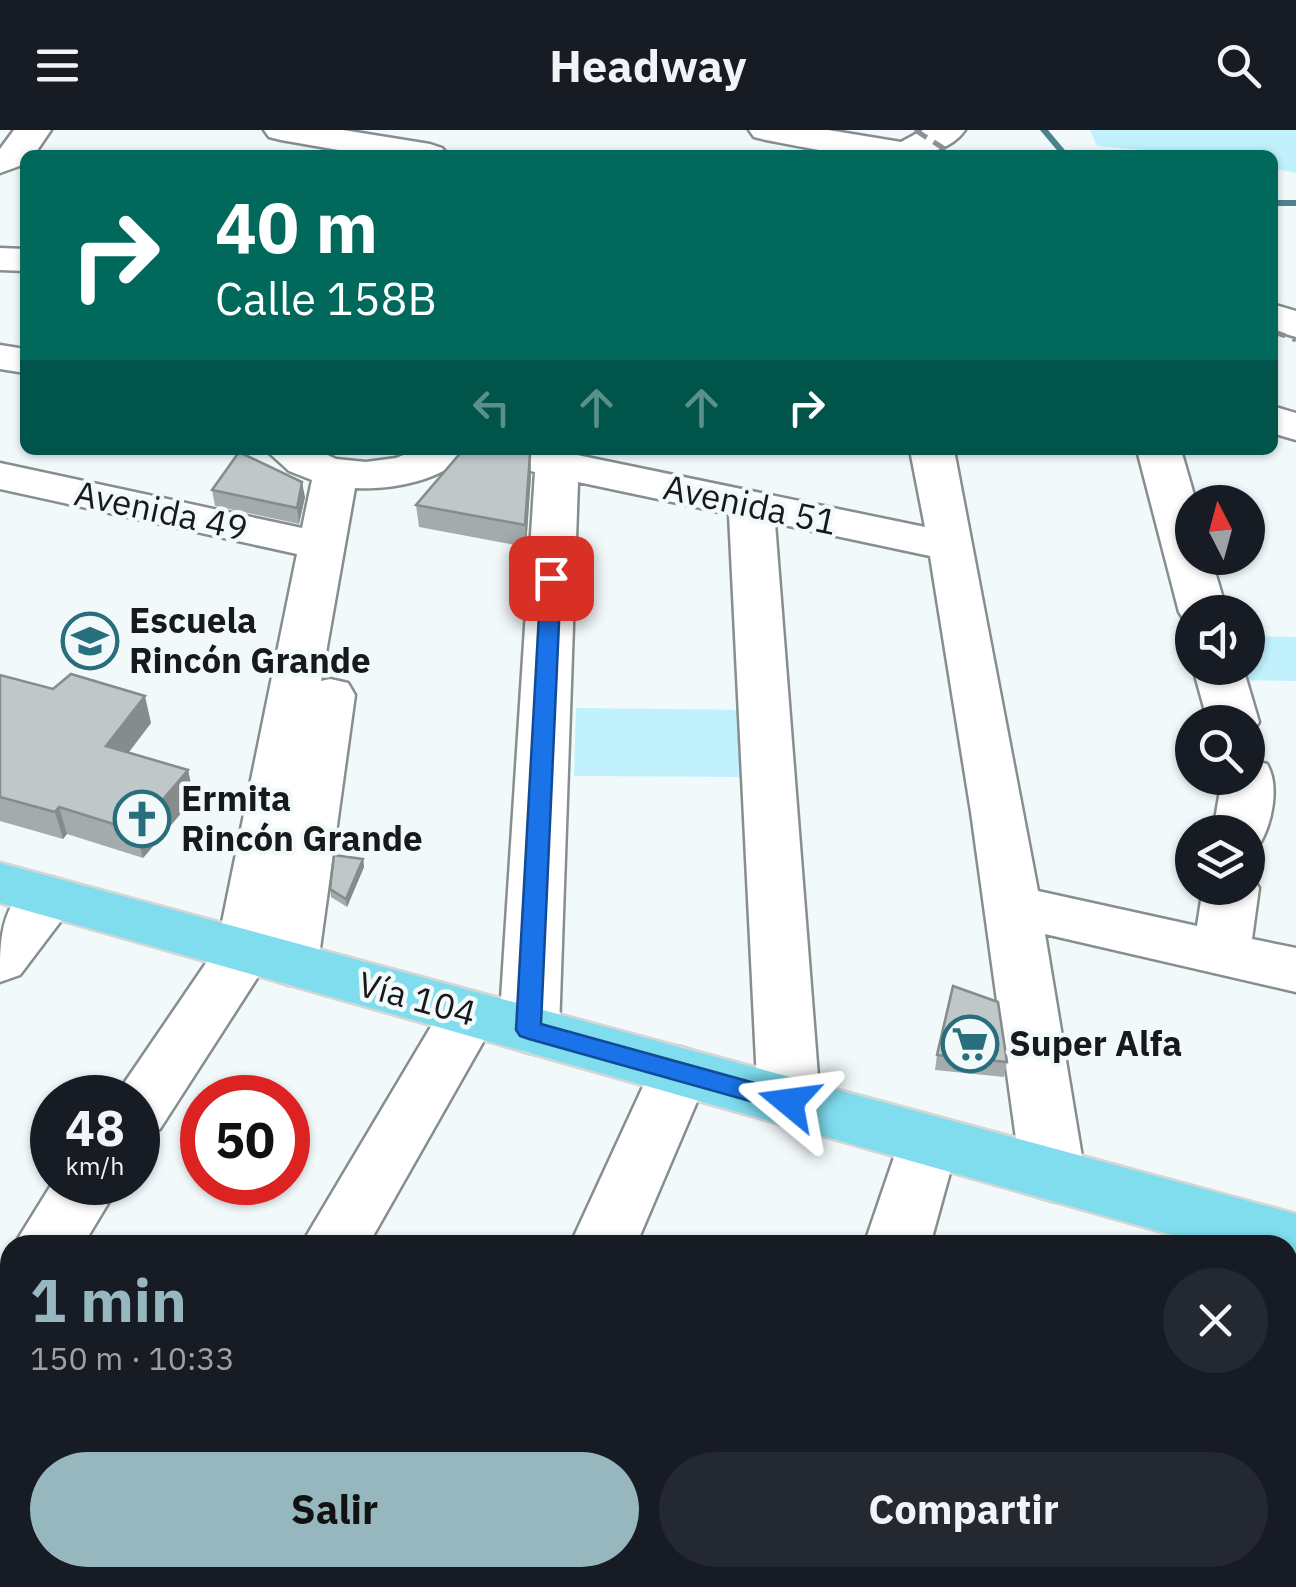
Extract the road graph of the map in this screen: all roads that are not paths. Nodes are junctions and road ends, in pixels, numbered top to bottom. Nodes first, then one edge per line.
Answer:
1 (280, 130) edge
2 (766, 130) edge
3 (956, 135) edge
4 (423, 148) edge
5 (883, 150) edge
6 (917, 150) edge
7 (296, 455) edge
8 (436, 455) edge
9 (511, 455) edge
10 (933, 455) edge
11 (1160, 455) edge
12 (557, 466) junction
13 (350, 473) junction
14 (0, 476) edge
15 (751, 506) junction
16 (322, 546) junction
17 (952, 547) junction
18 (1198, 595) edge
19 (25, 890) edge
20 (1229, 905) edge
21 (1012, 906) junction
22 (1222, 952) junction
23 (267, 957) junction
24 (0, 960) edge
25 (1296, 970) edge
26 (470, 1014) junction
27 (529, 1030) junction
28 (680, 1072) junction
29 (160, 1085) edge
30 (789, 1102) junction
31 (928, 1140) junction
32 (1053, 1175) junction
33 (74, 1205) edge
34 (1186, 1229) edge
35 (54, 1235) edge
36 (340, 1235) edge
37 (608, 1235) edge
38 (900, 1235) edge
39 (1237, 1235) edge

1 - 4 street
2 - 5 street
3 - 6 street
7 - 13 street
8 - 13 street
9 - 12 street, Avenida 51
10 - 17 street
11 - 18 street
12 - 15 street, Avenida 51
12 - 27 street
13 - 16 street
13 - 23 street
14 - 16 street, Avenida 49
15 - 17 street, Avenida 51
15 - 30 street
16 - 23 street
17 - 21 street
19 - 23 main road, Vía 104
19 - 24 street
20 - 22 street
21 - 22 street
21 - 32 street
22 - 25 street
23 - 26 main road, Vía 104
23 - 29 street
26 - 27 main road, Vía 104
26 - 36 street
27 - 28 main road, Vía 104
28 - 30 main road, Vía 104
28 - 37 street
30 - 31 main road, Vía 104
31 - 32 main road, Vía 104
31 - 38 street
32 - 34 main road, Vía 104
33 - 35 street
34 - 39 main road, Vía 104

